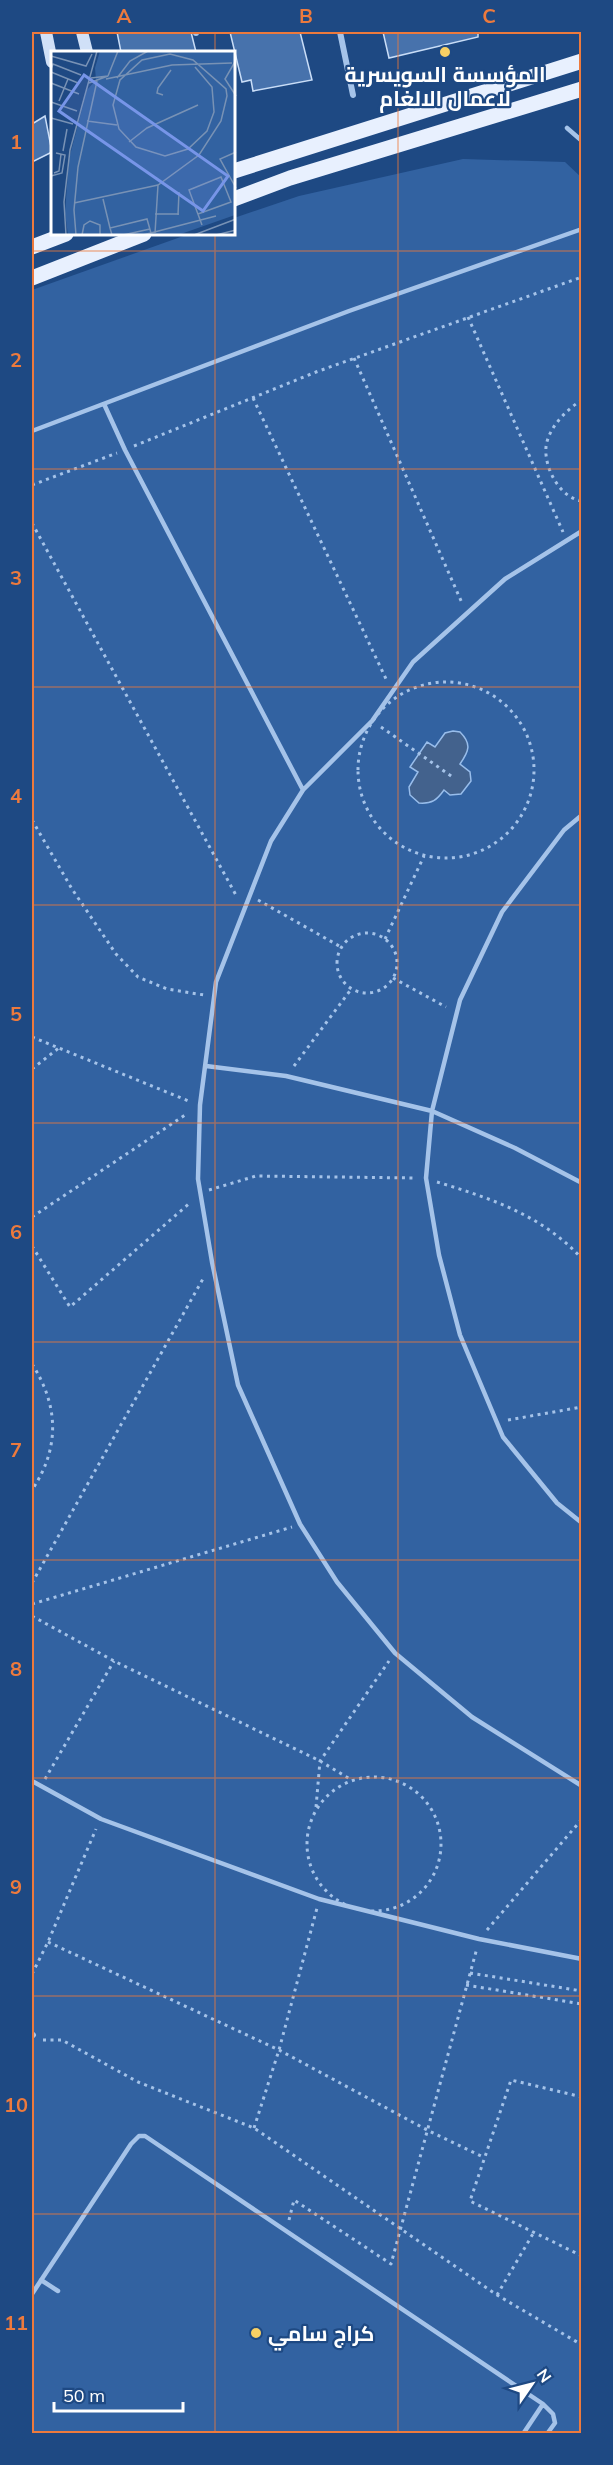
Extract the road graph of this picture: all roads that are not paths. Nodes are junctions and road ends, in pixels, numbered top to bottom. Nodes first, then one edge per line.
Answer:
1 (46, 32) edge
2 (82, 32) edge
3 (340, 32) edge
4 (87, 51) edge
5 (51, 57) edge
6 (582, 61) edge
7 (582, 89) edge
8 (353, 95) dead end
9 (567, 128) dead end
10 (582, 141) edge
11 (236, 170) edge
12 (236, 198) edge
13 (582, 229) edge
14 (61, 236) edge
15 (139, 236) edge
16 (32, 247) edge
17 (32, 278) edge
18 (104, 404) junction
19 (32, 431) edge
20 (582, 531) edge
21 (303, 790) junction
22 (582, 814) edge
23 (206, 1066) junction
24 (432, 1111) junction
25 (582, 1183) edge
26 (582, 1523) edge
27 (32, 1780) edge
28 (582, 1786) edge
29 (582, 1959) edge
30 (41, 2280) junction
31 (58, 2291) dead end
32 (32, 2294) edge
33 (543, 2404) junction
34 (523, 2433) edge
35 (547, 2433) edge

1 - 5 street
2 - 4 street
3 - 8 street
6 - 11 main road
7 - 12 main road
9 - 10 lane
13 - 18 lane
14 - 16 main road
15 - 17 main road
18 - 19 lane
18 - 21 lane
20 - 21 lane
21 - 23 lane
22 - 24 lane
23 - 24 lane
23 - 28 lane
24 - 25 lane
24 - 26 lane
27 - 29 lane
30 - 31 lane
30 - 32 lane
30 - 33 lane
33 - 34 lane
33 - 35 lane

